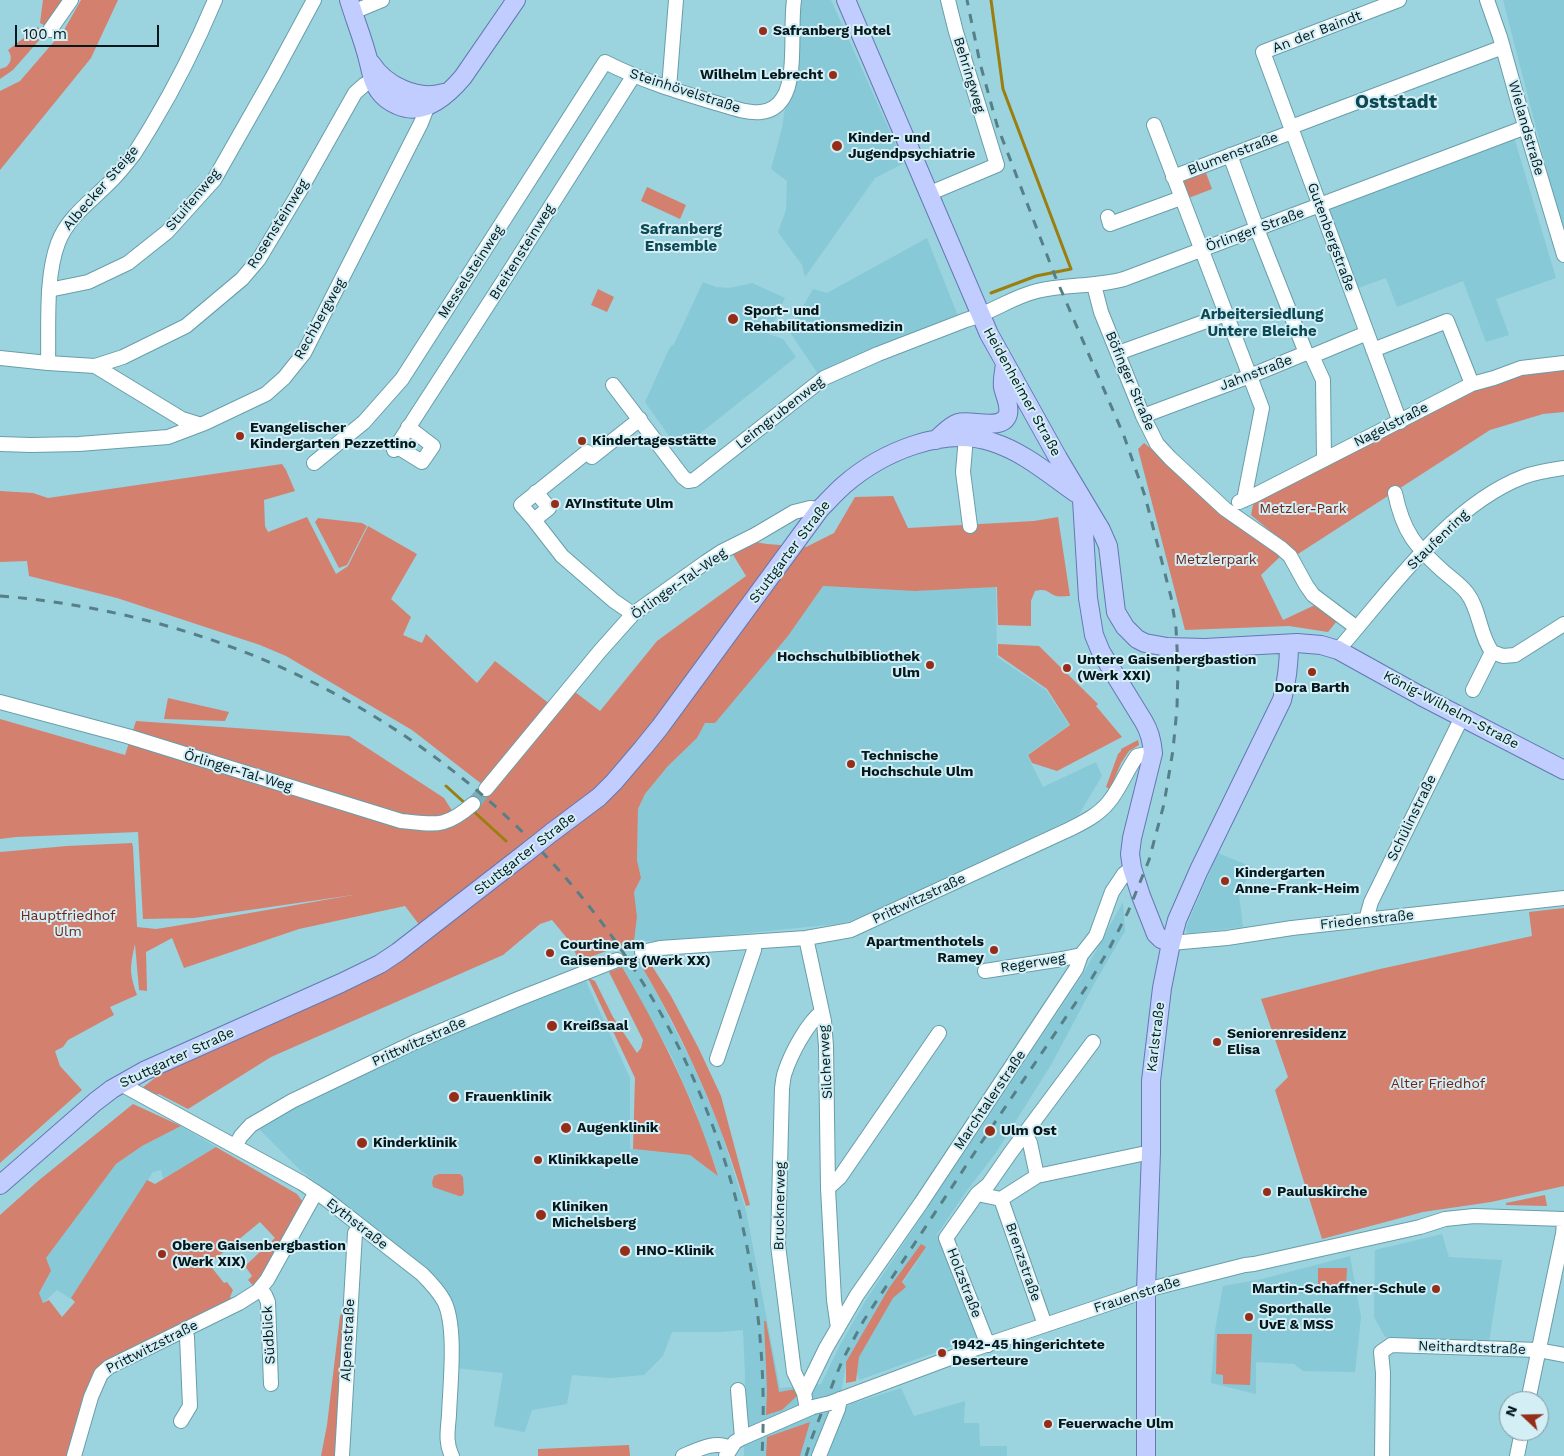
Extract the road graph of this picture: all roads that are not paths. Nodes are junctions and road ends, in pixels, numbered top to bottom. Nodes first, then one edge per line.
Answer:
1 (71, 0) edge
2 (215, 0) edge
3 (314, 0) edge
4 (382, 0) edge
5 (516, 0) edge
6 (676, 0) edge
7 (794, 0) edge
8 (846, 0) edge
9 (948, 0) edge
10 (1399, 0) edge
11 (1487, 0) edge
12 (351, 6) edge
13 (50, 30) dead end
14 (1503, 47) junction
15 (1263, 52) joint
16 (605, 62) joint
17 (634, 75) junction
18 (377, 77) junction
19 (669, 88) junction
20 (428, 101) junction
21 (1154, 125) dead end
22 (1526, 127) junction
23 (1292, 130) junction
24 (1230, 155) junction
25 (1174, 177) junction
26 (928, 194) junction
27 (1181, 198) junction
28 (1320, 206) junction
29 (1108, 217) dead end
30 (1257, 229) junction
31 (1201, 250) junction
32 (1564, 256) edge
33 (1094, 285) junction
34 (49, 290) junction
35 (1226, 314) junction
36 (980, 316) junction
37 (1367, 333) junction
38 (1373, 350) junction
39 (1118, 354) junction
40 (1309, 355) junction
41 (0, 358) edge
42 (48, 363) junction
43 (1564, 363) edge
44 (1005, 364) junction
45 (95, 366) junction
46 (1250, 376) junction
47 (1472, 384) junction
48 (613, 386) dead end
49 (1143, 416) junction
50 (640, 419) junction
51 (1400, 422) junction
52 (198, 424) junction
53 (408, 427) junction
54 (966, 437) junction
55 (936, 440) junction
56 (0, 444) edge
57 (1324, 459) junction
58 (314, 463) dead end
59 (1564, 468) edge
60 (536, 492) junction
61 (1395, 493) dead end
62 (1082, 497) junction
63 (1244, 500) junction
64 (820, 509) junction
65 (1225, 509) junction
66 (534, 520) junction
67 (970, 526) dead end
68 (1423, 552) junction
69 (633, 614) junction
70 (1564, 624) edge
71 (1357, 628) junction
72 (1289, 644) junction
73 (1338, 650) junction
74 (1492, 652) junction
75 (1473, 690) dead end
76 (0, 702) edge
77 (1462, 717) junction
78 (1153, 753) junction
79 (1564, 770) edge
80 (486, 789) tunnel mouth
81 (469, 807) tunnel mouth
82 (1132, 868) junction
83 (1564, 898) edge
84 (1366, 920) junction
85 (806, 938) junction
86 (754, 942) junction
87 (1171, 943) junction
88 (642, 952) dead end
89 (1081, 955) junction
90 (616, 960) dead end
91 (985, 971) dead end
92 (822, 1012) junction
93 (939, 1033) dead end
94 (1093, 1042) dead end
95 (717, 1059) dead end
96 (121, 1084) junction
97 (1026, 1133) junction
98 (235, 1146) junction
99 (1151, 1152) junction
100 (1037, 1176) junction
101 (0, 1185) edge
102 (828, 1188) junction
103 (316, 1192) junction
104 (977, 1194) junction
105 (1002, 1199) junction
106 (1564, 1220) edge
107 (360, 1226) junction
108 (260, 1289) junction
109 (1146, 1290) junction
110 (1045, 1325) junction
111 (838, 1328) junction
112 (184, 1330) junction
113 (988, 1345) junction
114 (1538, 1350) junction
115 (1564, 1355) edge
116 (271, 1384) dead end
117 (738, 1390) dead end
118 (1530, 1391) edge
119 (804, 1393) junction
120 (835, 1401) junction
121 (810, 1408) junction
122 (181, 1421) dead end
123 (742, 1438) junction
124 (1520, 1441) edge
125 (728, 1452) edge
126 (74, 1456) edge
127 (342, 1456) edge
128 (452, 1456) edge
129 (683, 1456) edge
130 (820, 1456) edge
131 (1146, 1456) edge
132 (1382, 1456) edge
133 (1517, 1456) edge

1 - 13 street
2 - 34 street, Albecker Steige
3 - 34 street, Stuifenweg
4 - 12 street
5 - 20 main road
6 - 19 street
7 - 19 street, Steinhövelstraße
8 - 26 main road, Heidenheimer Straße
9 - 26 street, Behringweg
10 - 15 street, An der Baindt
11 - 14 street, Wielandstraße
12 - 18 main road
14 - 22 street, Wielandstraße
14 - 23 street, Blumenstraße
15 - 23 street, Gutenbergstraße
16 - 17 street, Steinhövelstraße
16 - 58 street, Messelsteinweg
17 - 19 street, Steinhövelstraße
17 - 53 street, Breitensteinweg
18 - 20 main road
18 - 45 street, Rosensteinweg
20 - 52 street, Rechbergweg
21 - 25 street
22 - 28 street, Örlinger Straße
22 - 32 street, Wielandstraße
23 - 24 street, Blumenstraße
23 - 28 street, Gutenbergstraße
24 - 25 street, Blumenstraße
24 - 30 street
25 - 27 street
26 - 36 main road, Heidenheimer Straße
27 - 29 street
27 - 31 street
28 - 30 street, Örlinger Straße
28 - 37 street, Gutenbergstraße
30 - 31 street, Örlinger Straße
30 - 40 street
31 - 33 street, Örlinger Straße
31 - 35 street
33 - 36 street, Örlinger Straße
33 - 39 street, Böfinger Straße
34 - 42 street, Albecker Steige
35 - 39 street
35 - 46 street
36 - 44 main road, Heidenheimer Straße
36 - 50 street, Leimgrubenweg
37 - 38 street, Gutenbergstraße
37 - 40 street, Jahnstraße
38 - 47 street
38 - 51 street, Gutenbergstraße
39 - 49 street, Böfinger Straße
40 - 46 street, Jahnstraße
40 - 57 street
41 - 42 street, Rosensteinweg
42 - 45 street, Rosensteinweg
43 - 47 street, Nagelstraße
44 - 55 main road
44 - 62 main road, Heidenheimer Straße
45 - 52 street
46 - 49 street, Jahnstraße
46 - 63 street
47 - 51 street, Nagelstraße
48 - 50 street, Leimgrubenweg
49 - 65 street, Böfinger Straße
50 - 60 street
51 - 57 street, Nagelstraße
52 - 56 street, Rechbergweg
53 - 53 street, Breitensteinweg
54 - 55 main road, Stuttgarter Straße
54 - 62 main road, Stuttgarter Straße
54 - 67 street
55 - 64 main road, Stuttgarter Straße
57 - 63 street, Nagelstraße
59 - 68 street, Staufenring
60 - 66 street
60 - 66 street
61 - 68 street
62 - 72 main road, Heidenheimer Straße
62 - 78 main road
63 - 65 street, Nagelstraße
64 - 69 street, Örlinger-Tal-Weg
64 - 96 main road, Stuttgarter Straße, bridge
65 - 71 street, Böfinger Straße
66 - 69 street
68 - 71 street, Staufenring
68 - 74 street
69 - 80 street, Örlinger-Tal-Weg
70 - 74 street
71 - 73 street, Staufenring
72 - 73 main road, König-Wilhelm-Straße
72 - 87 main road, Karlstraße
73 - 77 main road, König-Wilhelm-Straße
74 - 75 street
76 - 81 street, Örlinger-Tal-Weg
77 - 79 main road, König-Wilhelm-Straße
77 - 84 street, Schülinstraße
78 - 82 main road
78 - 85 street, Prittwitzstraße
82 - 87 main road
82 - 89 street, Marchtalerstraße
83 - 84 street, Friedenstraße
84 - 87 street, Friedenstraße
85 - 86 street, Prittwitzstraße
85 - 92 street, Silcherweg
86 - 88 street, Prittwitzstraße
86 - 95 street
87 - 99 main road, Karlstraße
89 - 91 street, Regerweg
89 - 111 street, Marchtalerstraße
90 - 98 street, Prittwitzstraße
92 - 102 street, Silcherweg
92 - 119 street, Brucknerweg
93 - 102 street
94 - 97 street
96 - 98 street, Eythstraße
96 - 101 main road, Stuttgarter Straße
97 - 100 street
97 - 104 street
98 - 103 street, Eythstraße
99 - 100 street
99 - 109 main road, Karlstraße
100 - 105 street
102 - 111 street, Silcherweg
103 - 107 street, Eythstraße
103 - 108 street, Prittwitzstraße
104 - 105 street
104 - 113 street, Holzstraße
105 - 110 street, Brenzstraße
106 - 109 street, Frauenstraße
106 - 114 street
107 - 127 street, Alpenstraße
107 - 128 street, Eythstraße
108 - 112 street, Prittwitzstraße
108 - 116 street, Südblick
109 - 110 street, Frauenstraße
109 - 131 main road, Karlstraße
110 - 113 street, Frauenstraße
111 - 119 street
112 - 122 street
112 - 126 street, Prittwitzstraße
113 - 120 street, Frauenstraße
114 - 115 street, Neithardtstraße
114 - 118 street
114 - 132 street, Neithardtstraße
117 - 123 street
119 - 121 street, Brucknerweg
120 - 121 street, Frauenstraße, bridge
120 - 130 street
121 - 123 street, Frauenstraße
123 - 125 street, Frauenstraße
124 - 133 street
125 - 129 street

